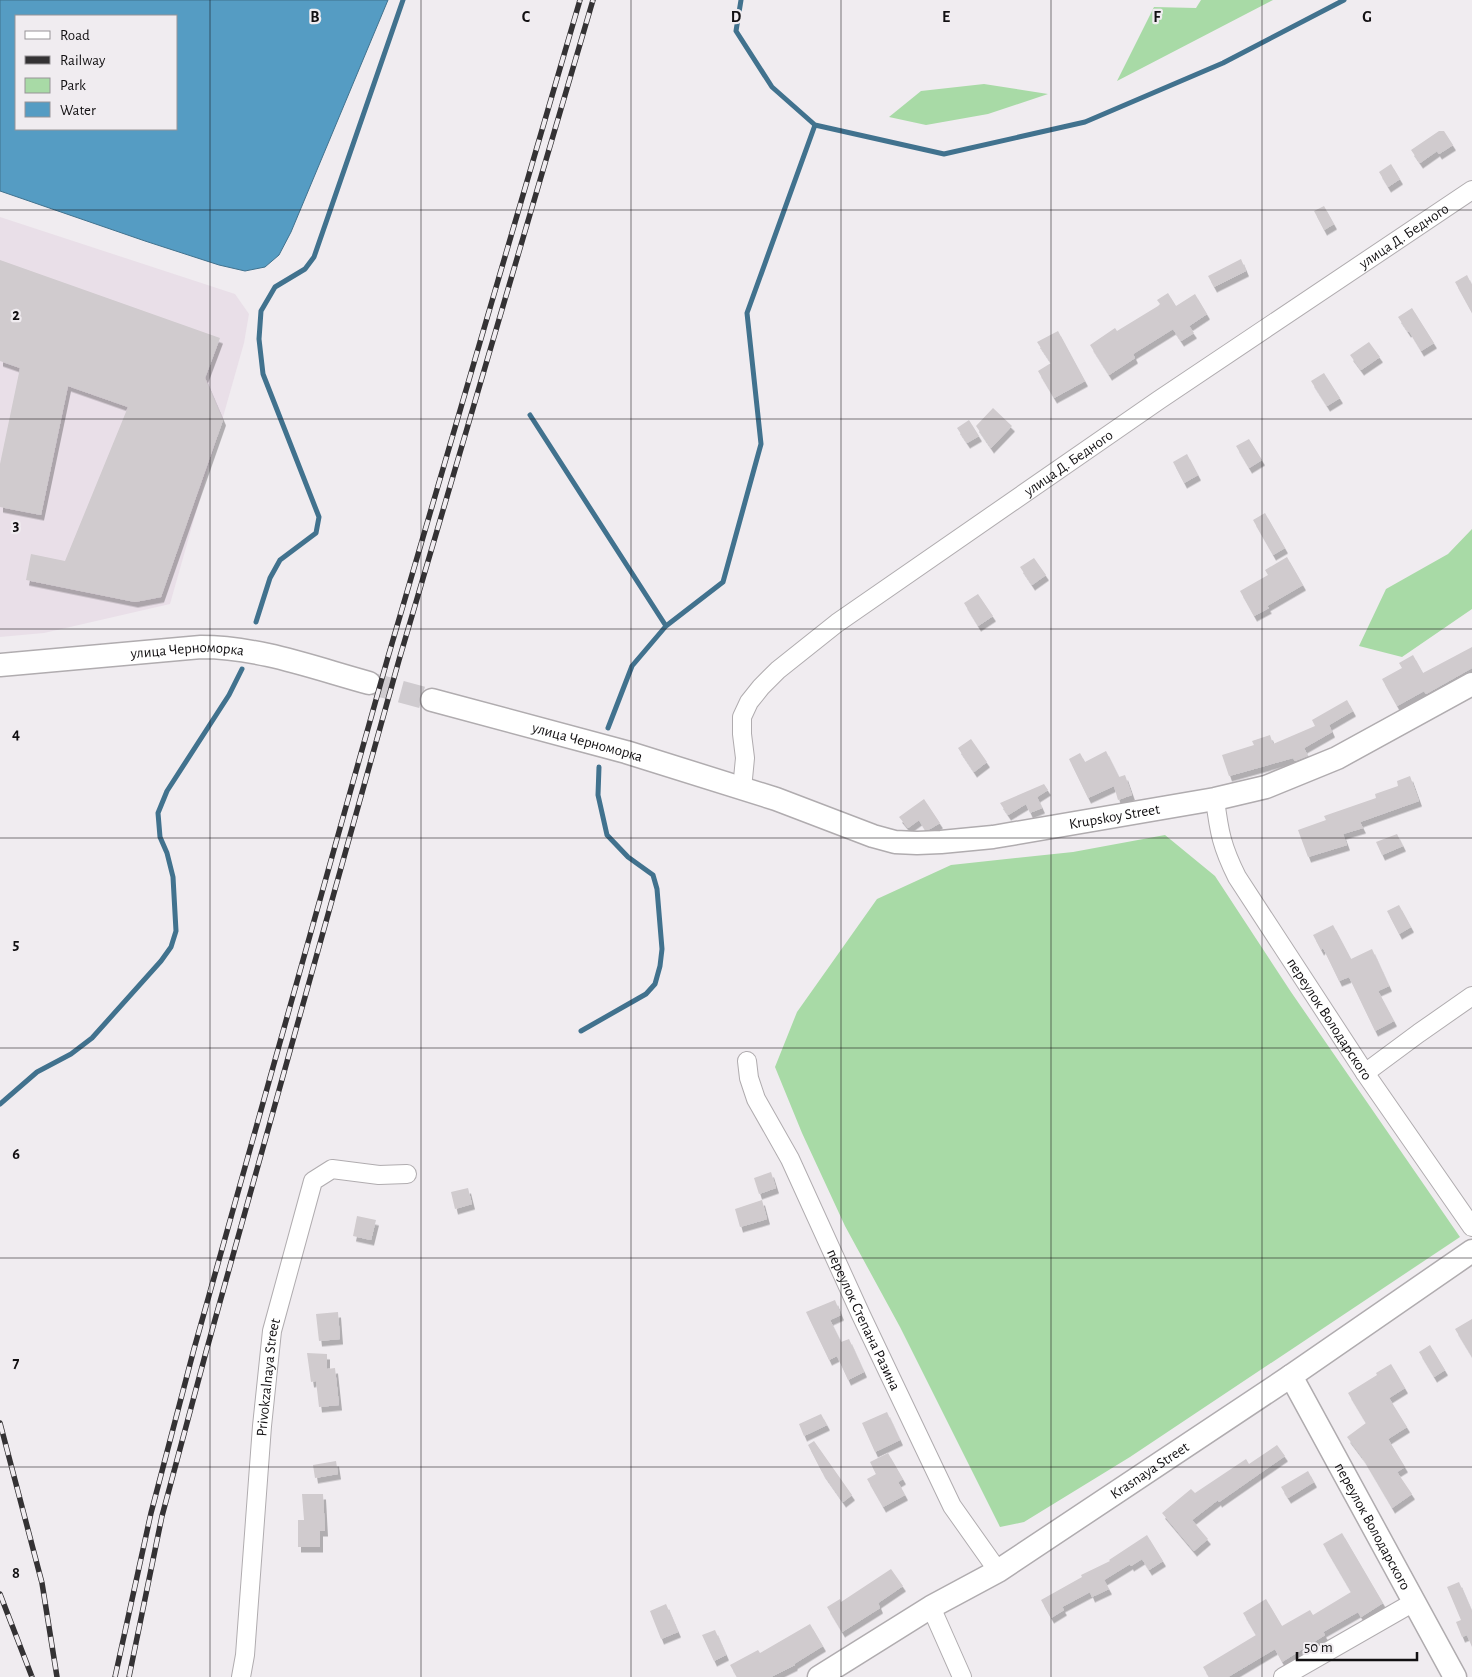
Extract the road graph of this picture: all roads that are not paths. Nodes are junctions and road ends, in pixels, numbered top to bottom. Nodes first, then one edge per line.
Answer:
1 (1472, 190) edge
2 (0, 665) edge
3 (369, 683) tunnel mouth
4 (1472, 684) edge
5 (432, 700) tunnel mouth
6 (742, 789) junction
7 (1215, 799) junction
8 (1472, 996) edge
9 (747, 1061) dead end
10 (1365, 1073) junction
11 (407, 1174) dead end
12 (1472, 1227) edge
13 (1472, 1251) edge
14 (1290, 1376) junction
15 (998, 1571) junction
16 (1414, 1602) junction
17 (931, 1606) junction
18 (241, 1677) edge
19 (819, 1677) edge
20 (962, 1677) edge
21 (1283, 1677) edge
22 (1456, 1677) edge

1 - 6 street, улица Д. Бедного
2 - 3 street, улица Черноморка
4 - 7 street, Krupskoy Street
5 - 6 street, улица Черноморка
6 - 7 street, Krupskoy Street
7 - 10 street, переулок Володарского
8 - 10 street
9 - 15 street, переулок Степана Разина
10 - 12 street, переулок Володарского
11 - 18 street, Privokzalnaya Street
13 - 14 street, Krasnaya Street
14 - 15 street, Krasnaya Street
14 - 16 street, переулок Володарского
15 - 17 street, Krasnaya Street
16 - 21 street
16 - 22 street, переулок Володарского
17 - 19 street, Krasnaya Street
17 - 20 street

